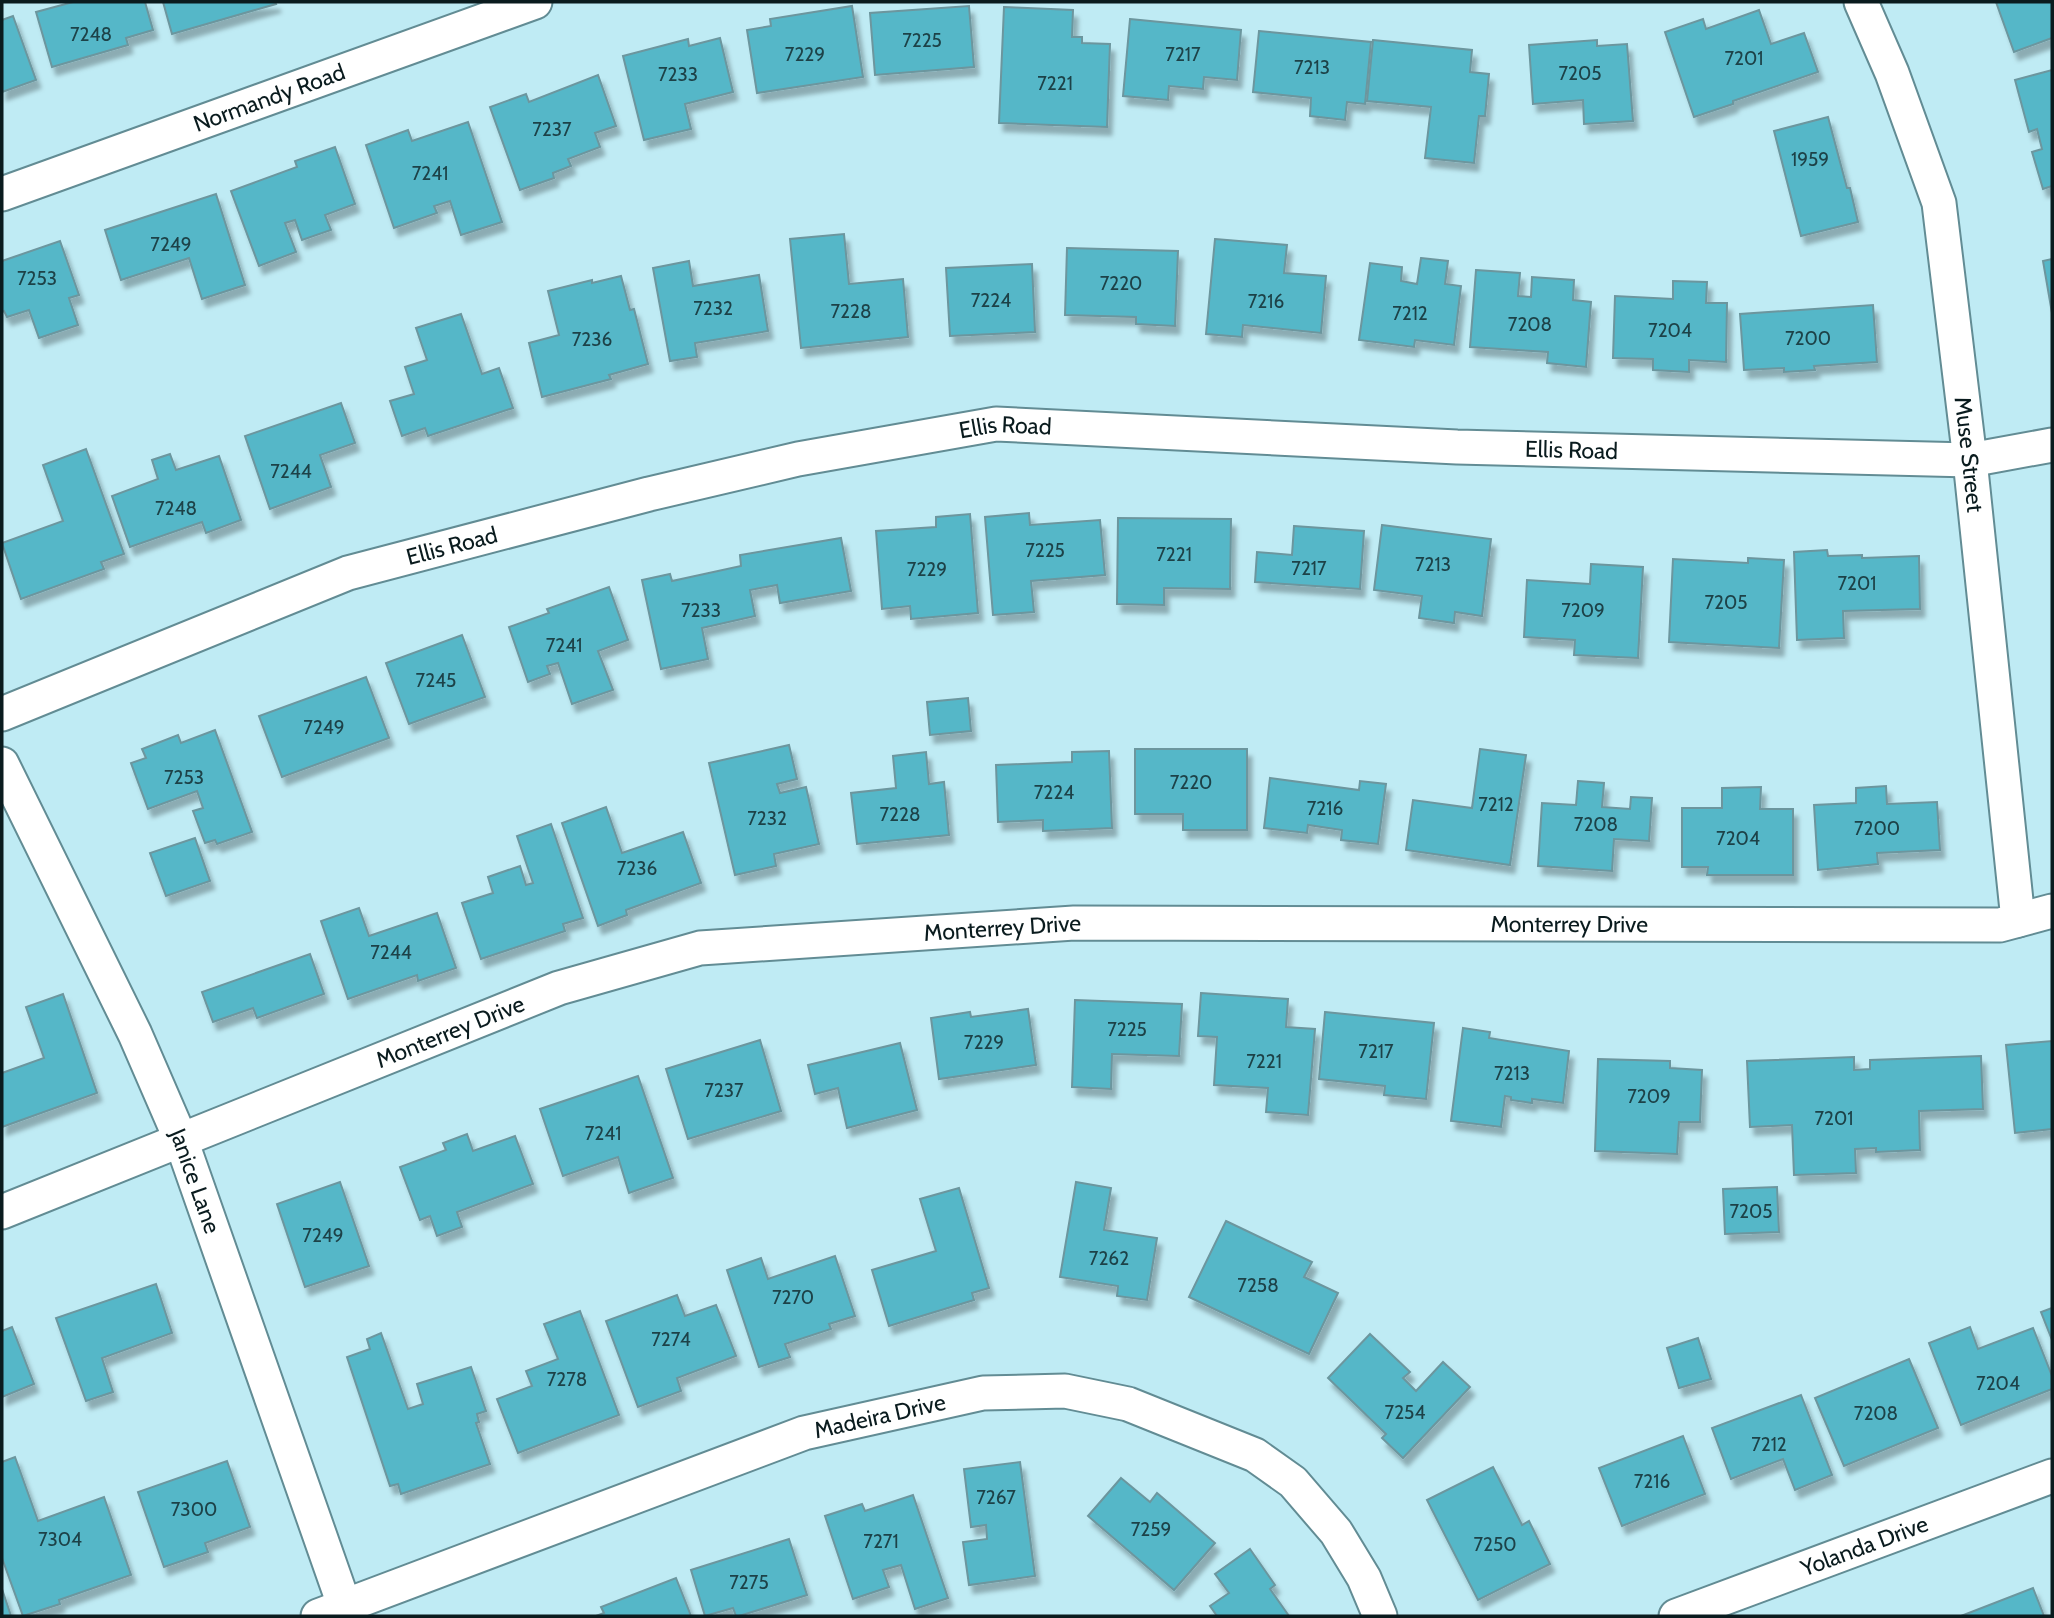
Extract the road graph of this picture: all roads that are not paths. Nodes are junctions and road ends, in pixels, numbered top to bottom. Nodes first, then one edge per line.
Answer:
1 (534, 2) edge
2 (1861, 2) edge
3 (2, 194) edge
4 (2052, 444) edge
5 (1970, 460) junction
6 (2, 714) edge
7 (2, 764) edge
8 (2052, 911) edge
9 (2018, 920) junction
10 (181, 1140) junction
11 (2, 1212) edge
12 (2052, 1476) edge
13 (1740, 1605) edge
14 (337, 1613) edge
15 (1380, 1616) edge
16 (1676, 1616) edge

1 - 3 street, Normandy Road
2 - 5 street, Muse Street
4 - 5 street, Ellis Road
5 - 6 street, Ellis Road
5 - 9 street, Muse Street
7 - 10 street, Janice Lane
8 - 9 street, Monterrey Drive
9 - 10 street, Monterrey Drive
10 - 11 street, Monterrey Drive
10 - 14 street, Janice Lane
12 - 13 street, Yolanda Drive
13 - 16 street, Yolanda Drive
14 - 15 street, Madeira Drive

